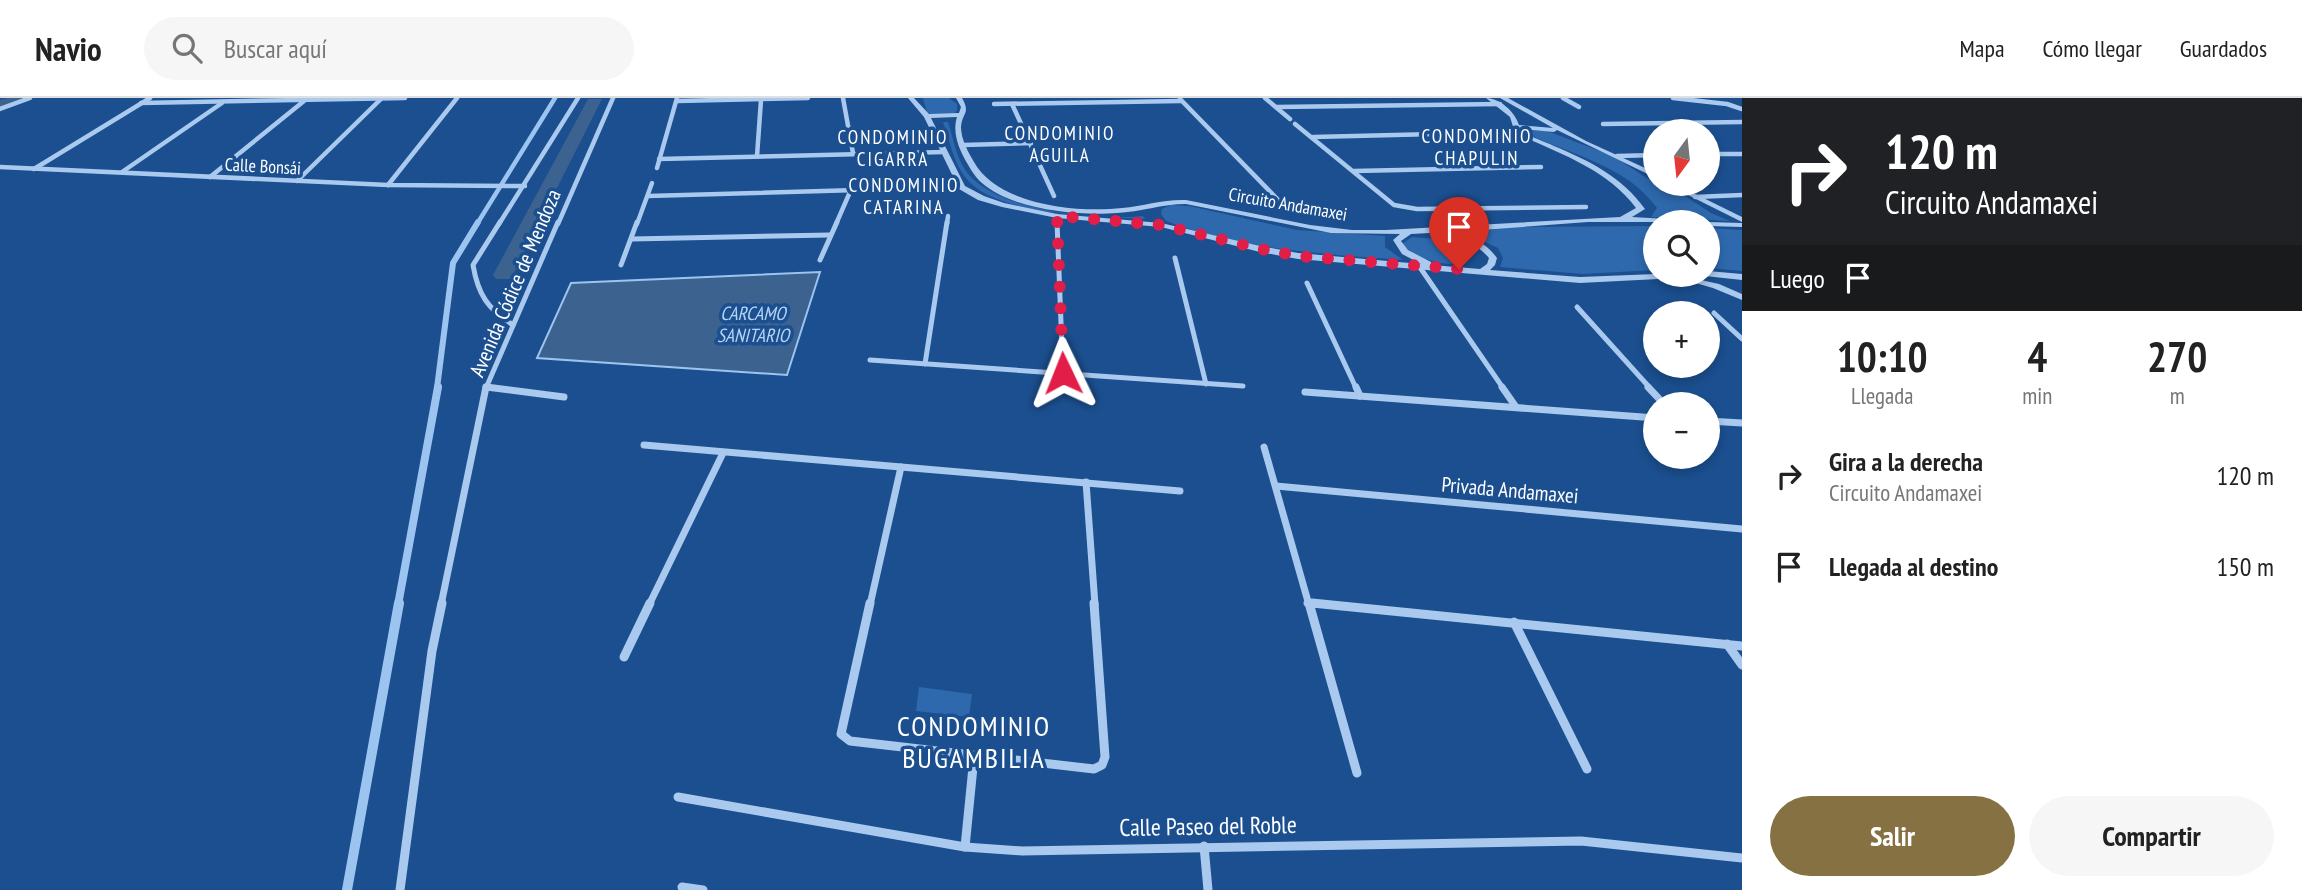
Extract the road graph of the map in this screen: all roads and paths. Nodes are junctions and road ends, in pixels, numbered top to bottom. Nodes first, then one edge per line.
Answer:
1 (30, 98) edge
2 (150, 98) edge
3 (228, 98) edge
4 (381, 98) edge
5 (405, 98) edge
6 (457, 98) edge
7 (578, 98) edge
8 (613, 98) edge
9 (808, 98) edge
10 (843, 98) edge
11 (911, 98) edge
12 (959, 98) edge
13 (1265, 98) edge
14 (1349, 98) edge
15 (1489, 98) edge
16 (1563, 98) edge
17 (1673, 98) edge
18 (305, 99) edge
19 (1180, 99) edge
20 (677, 100) edge
21 (761, 100) edge
22 (1502, 101) edge
23 (223, 102) junction
24 (141, 103) junction
25 (994, 104) dead end
26 (1012, 104) junction
27 (1360, 106) junction
28 (1277, 107) junction
29 (1579, 107) dead end
30 (0, 109) edge
31 (1742, 110) edge
32 (962, 115) junction
33 (926, 116) junction
34 (1290, 119) dead end
35 (1742, 122) edge
36 (1295, 124) dead end
37 (1604, 124) dead end
38 (1516, 130) junction
39 (1565, 132) junction
40 (1312, 137) junction
41 (1031, 143) junction
42 (963, 145) junction
43 (944, 152) junction
44 (853, 153) junction
45 (1720, 154) edge
46 (1742, 154) edge
47 (1643, 155) edge
48 (757, 156) junction
49 (1617, 156) junction
50 (659, 159) junction
51 (0, 167) edge
52 (1541, 167) dead end
53 (657, 168) dead end
54 (34, 169) junction
55 (1643, 169) edge
56 (1353, 171) junction
57 (121, 172) junction
58 (209, 177) junction
59 (297, 181) junction
60 (652, 183) dead end
61 (388, 185) junction
62 (524, 186) junction
63 (961, 187) junction
64 (850, 192) junction
65 (1742, 195) edge
66 (648, 196) junction
67 (1054, 196) dead end
68 (1695, 197) joint
69 (1158, 203) junction
70 (1586, 207) dead end
71 (1287, 209) dead end
72 (948, 216) dead end
73 (1057, 216) junction
74 (1622, 219) junction
75 (1643, 220) edge
76 (1742, 220) edge
77 (1720, 224) edge
78 (1161, 225) junction
79 (1742, 225) edge
80 (1444, 231) junction
81 (1409, 232) junction
82 (830, 235) junction
83 (632, 239) junction
84 (1175, 258) dead end
85 (820, 260) dead end
86 (621, 265) dead end
87 (1435, 267) junction
88 (1422, 269) junction
89 (1483, 271) junction
90 (1720, 275) edge
91 (1643, 277) edge
92 (1742, 277) edge
93 (1307, 283) dead end
94 (1720, 287) edge
95 (1742, 297) edge
96 (1577, 307) dead end
97 (1720, 319) edge
98 (513, 325) junction
99 (1742, 339) edge
100 (870, 360) dead end
101 (925, 363) junction
102 (1063, 373) junction
103 (1206, 384) junction
104 (1243, 386) dead end
105 (486, 387) junction
106 (1305, 392) dead end
107 (1653, 392) edge
108 (1360, 396) junction
109 (564, 397) dead end
110 (1516, 407) junction
111 (1643, 417) edge
112 (1720, 422) edge
113 (1742, 423) edge
114 (644, 445) dead end
115 (1264, 447) dead end
116 (723, 453) junction
117 (901, 467) junction
118 (1086, 482) junction
119 (1276, 486) junction
120 (1180, 491) dead end
121 (1742, 528) edge
122 (1307, 603) junction
123 (1514, 622) junction
124 (1727, 644) junction
125 (1742, 646) edge
126 (624, 657) dead end
127 (1742, 665) edge
128 (974, 757) junction
129 (1587, 769) dead end
130 (1357, 773) dead end
131 (678, 797) dead end
132 (1204, 846) junction
133 (965, 847) junction
134 (1742, 858) edge
135 (682, 887) dead end
136 (400, 890) edge
137 (703, 890) edge
138 (1208, 890) edge

1 - 30 street
2 - 24 street
3 - 23 street
4 - 5 street
4 - 18 street
4 - 59 street
6 - 61 street
7 - 62 street
8 - 98 street, Avenida Códice de Mendoza
9 - 21 street
10 - 44 street
11 - 33 street
12 - 32 street, Circuito Andamaxei
13 - 28 street
14 - 27 street
15 - 22 street
16 - 29 street
17 - 31 street
18 - 23 street
18 - 58 street
19 - 26 street
19 - 71 street
20 - 21 street
20 - 50 street
21 - 48 street
22 - 27 street
22 - 38 street
22 - 39 street
23 - 24 street
23 - 57 street
24 - 54 street
25 - 26 street
26 - 41 street
27 - 28 street
28 - 34 street
32 - 33 street
32 - 42 street, Circuito Andamaxei
33 - 43 street
35 - 37 street
36 - 40 street
38 - 39 street
38 - 40 street
38 - 74 street
39 - 49 street
40 - 56 street
41 - 42 street
41 - 67 street
42 - 69 street, Circuito Andamaxei
43 - 44 street
43 - 63 street
44 - 48 street
45 - 46 street
47 - 49 street
48 - 50 street
49 - 55 street
50 - 53 street
51 - 54 street, Calle Bonsái
52 - 56 street
54 - 57 street, Calle Bonsái
56 - 70 street
57 - 58 street, Calle Bonsái
58 - 59 street, Calle Bonsái
59 - 61 street, Calle Bonsái
60 - 66 street
61 - 62 street, Calle Bonsái
62 - 98 street
63 - 64 street
63 - 73 street
64 - 66 street
64 - 82 street
65 - 68 street
66 - 83 street
68 - 76 street
69 - 78 street
69 - 81 street, Circuito Andamaxei
72 - 101 street
73 - 78 street
73 - 102 street
74 - 75 street, Circuito Andamaxei
74 - 80 street, Circuito Andamaxei
77 - 79 street
78 - 88 street
80 - 81 street, Circuito Andamaxei
80 - 89 street
81 - 87 street
82 - 83 street
82 - 85 street
83 - 86 street
84 - 103 street
87 - 88 street
87 - 89 street
88 - 110 street
89 - 91 street
90 - 92 street
93 - 108 street
94 - 95 street
96 - 107 street
97 - 99 street
98 - 105 street, Avenida Códice de Mendoza
100 - 101 street
101 - 102 street
102 - 103 street
103 - 104 street
105 - 109 street
105 - 136 street, Avenida Códice de Mendoza
106 - 108 street
108 - 110 street
110 - 111 street
112 - 113 street
114 - 116 street
115 - 119 street
116 - 117 street
116 - 126 street
117 - 118 street
117 - 128 street
118 - 120 street
118 - 128 street
119 - 121 street, Privada Andamaxei
119 - 122 street
122 - 123 street
122 - 130 street
123 - 124 street
123 - 129 street
124 - 125 street
124 - 127 street
128 - 133 street
131 - 133 street, Calle Paseo del Roble
132 - 133 street, Calle Paseo del Roble
132 - 134 street, Calle Paseo del Roble
132 - 138 street
135 - 137 street

